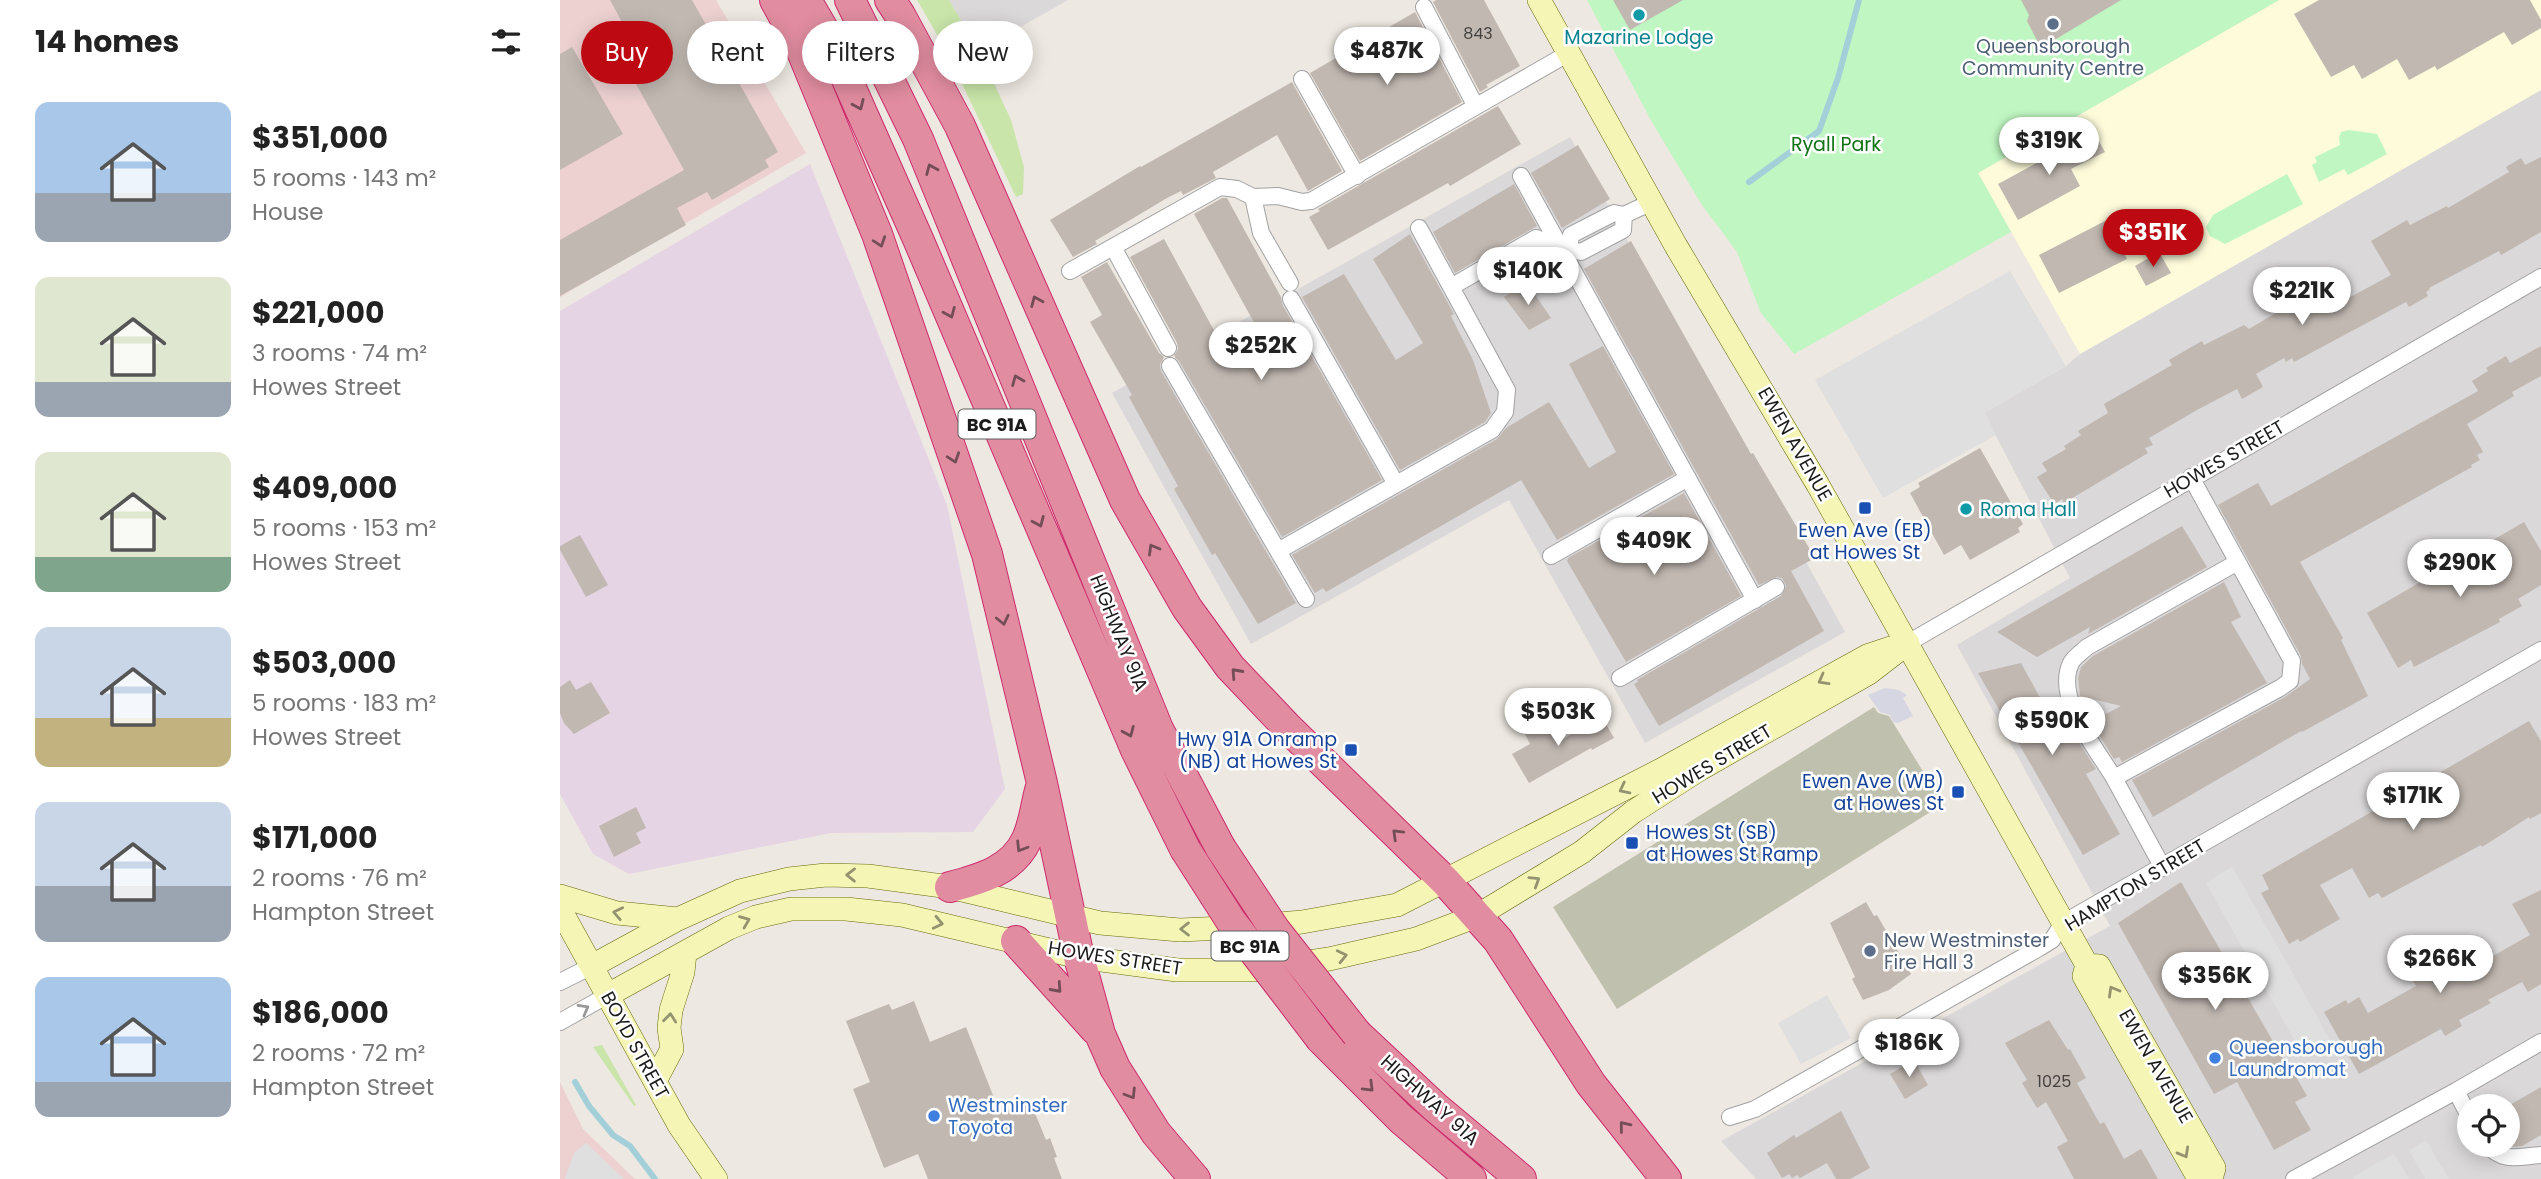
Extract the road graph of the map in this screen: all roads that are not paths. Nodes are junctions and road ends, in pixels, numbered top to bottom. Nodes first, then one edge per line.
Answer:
1 (775, 0) edge
2 (806, 0) edge
3 (850, 0) edge
4 (890, 0) edge
5 (1539, 0) edge
6 (1424, 7) dead end
7 (1569, 53) junction
8 (1302, 79) dead end
9 (1475, 105) junction
10 (1357, 176) junction
11 (1521, 176) dead end
12 (1253, 197) junction
13 (1652, 202) junction
14 (1419, 228) dead end
15 (1113, 247) junction
16 (1566, 249) junction
17 (1070, 271) dead end
18 (2541, 277) edge
19 (1451, 287) junction
20 (1168, 348) dead end
21 (1170, 366) dead end
22 (2191, 477) junction
23 (1688, 478) junction
24 (1396, 484) junction
25 (1278, 551) junction
26 (1550, 556) dead end
27 (2236, 563) junction
28 (1776, 587) dead end
29 (1306, 599) dead end
30 (1755, 600) junction
31 (1908, 643) junction
32 (2541, 650) edge
33 (1620, 678) dead end
34 (2114, 778) junction
35 (1042, 783) junction
36 (2163, 868) junction
37 (1446, 882) junction
38 (950, 887) junction
39 (560, 896) edge
40 (560, 909) edge
41 (1069, 916) junction
42 (1477, 916) junction
43 (678, 919) junction
44 (2063, 923) junction
45 (1016, 941) junction
46 (685, 953) junction
47 (1079, 957) junction
48 (592, 967) junction
49 (560, 982) edge
50 (608, 995) junction
51 (560, 1022) edge
52 (1100, 1034) junction
53 (2541, 1042) edge
54 (655, 1081) junction
55 (2456, 1091) junction
56 (2458, 1094) edge
57 (1730, 1117) dead end
58 (2541, 1155) edge
59 (2509, 1157) edge
60 (716, 1179) edge
61 (1195, 1179) edge
62 (1471, 1179) edge
63 (1521, 1179) edge
64 (1666, 1179) edge
65 (2209, 1179) edge
66 (2294, 1179) edge

1 -> 35 highway
2 -> 62 highway, HIGHWAY 91A / BC 91A, bridge
63 -> 3 highway, HIGHWAY 91A / BC 91A, bridge
37 -> 4 highway
5 - 7 street, EWEN AVENUE
6 - 9 street
7 - 9 street
7 - 13 street, EWEN AVENUE
8 - 10 street
9 - 10 street
10 - 12 street
11 - 16 street
12 - 15 street
12 - 24 street
13 - 16 street
13 - 31 street, EWEN AVENUE
14 - 19 street
15 - 17 street
15 - 20 street
16 - 19 street
16 - 23 street
18 - 22 street, HOWES STREET
19 - 24 street
21 - 25 street
22 - 27 street
22 - 31 street, HOWES STREET
23 - 26 street
23 - 30 street
24 - 25 street
25 - 29 street
27 - 34 street
27 - 34 street
28 - 30 street
30 - 33 street
31 -> 37 street, HOWES STREET
42 -> 31 street, HOWES STREET
31 - 44 street, EWEN AVENUE
32 - 36 street, HAMPTON STREET
34 - 36 street
35 -> 38 highway
35 - 41 highway
36 - 44 street, HAMPTON STREET
37 -> 41 street, HOWES STREET
37 - 42 highway
38 - 41 street, HOWES STREET
38 -> 43 street, HOWES STREET
43 -> 39 street
40 - 48 street, BOYD STREET
41 - 47 highway
47 -> 42 street, HOWES STREET
64 -> 42 highway
43 - 48 street, HOWES STREET
44 - 57 street, HAMPTON STREET
44 - 65 street, EWEN AVENUE
46 -> 45 street, HOWES STREET
45 - 47 street, HOWES STREET
45 -> 52 highway
46 - 50 street, HOWES STREET
54 -> 46 street
47 - 52 highway
48 - 49 street, HOWES STREET
48 - 50 street, BOYD STREET
51 -> 50 street, HOWES STREET
50 - 54 street, BOYD STREET
52 -> 61 highway
53 - 55 street
54 - 60 street, BOYD STREET
55 - 56 street
55 - 66 street
58 - 59 street

